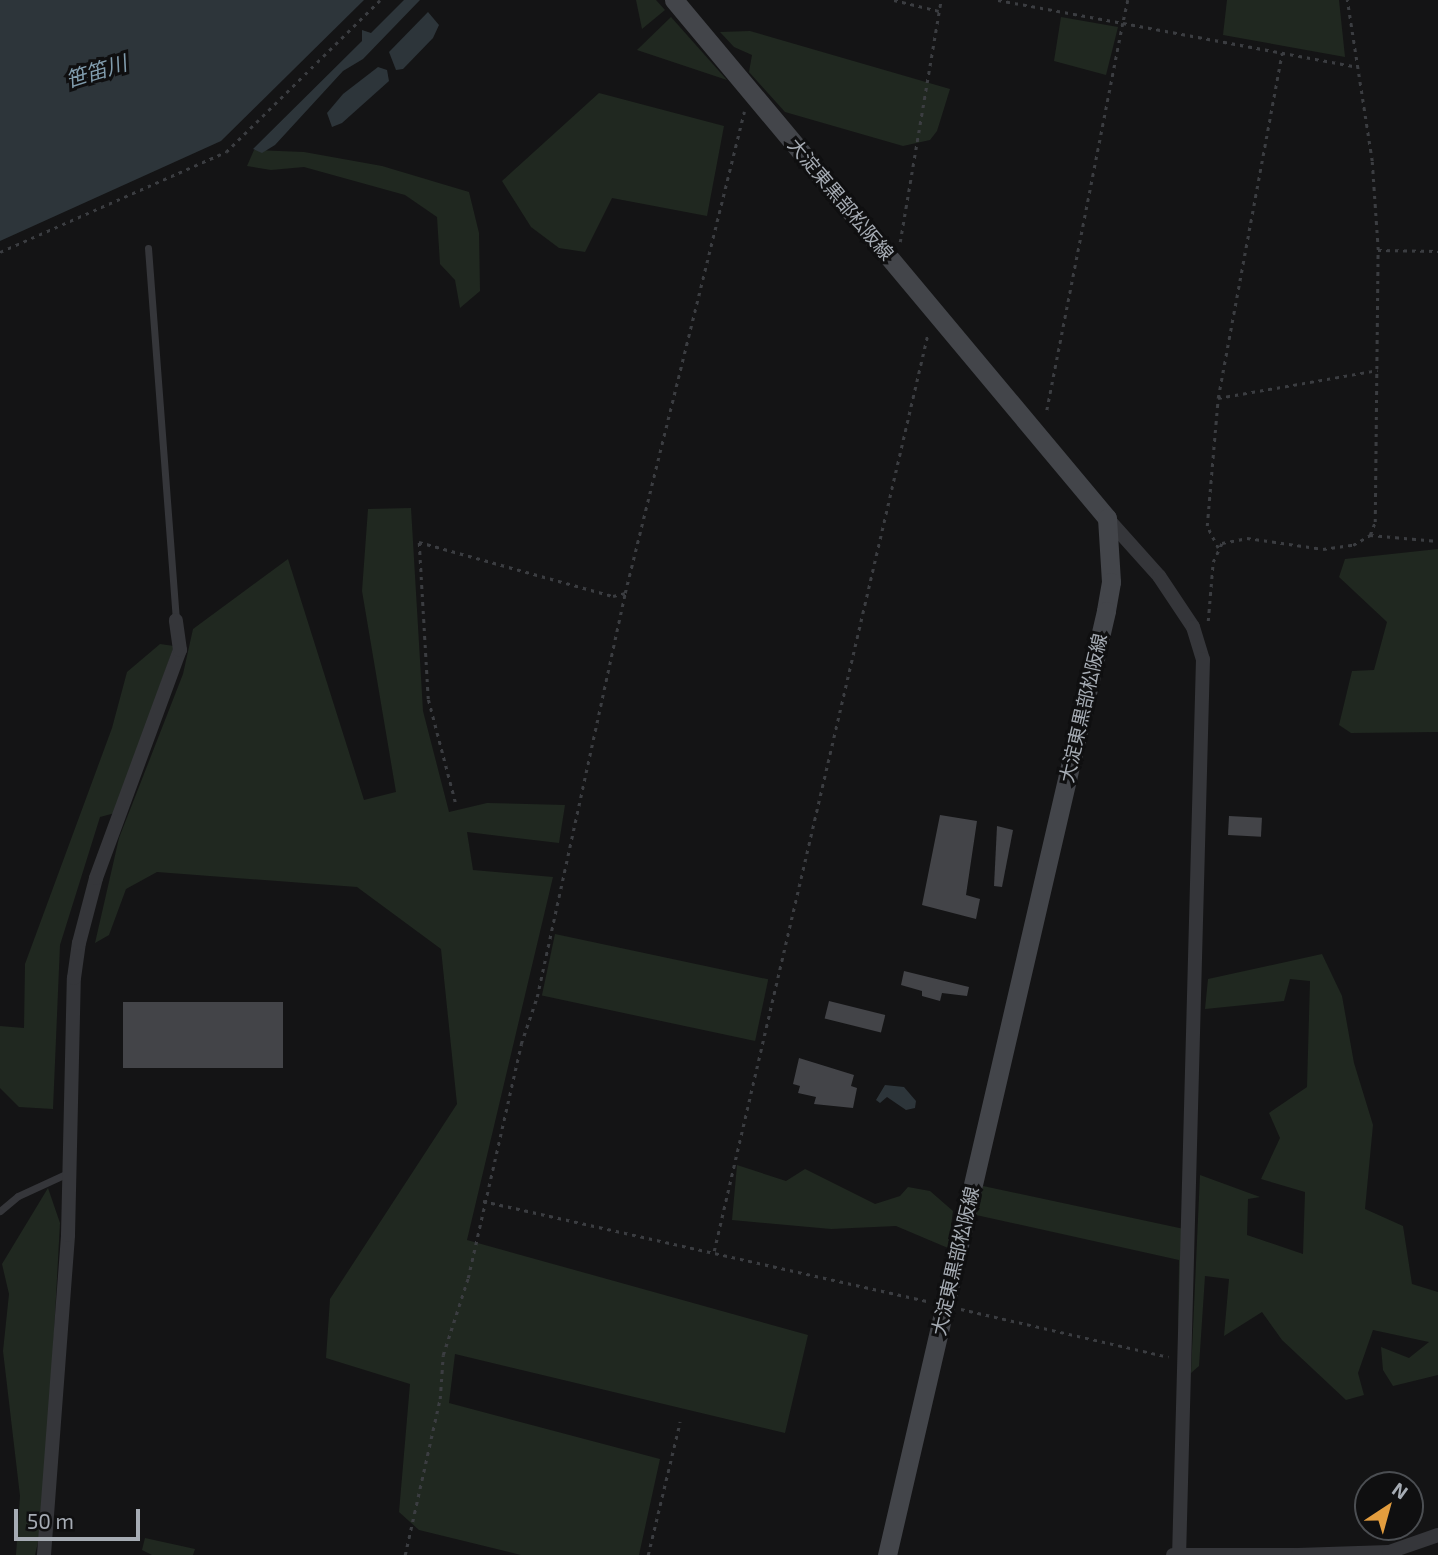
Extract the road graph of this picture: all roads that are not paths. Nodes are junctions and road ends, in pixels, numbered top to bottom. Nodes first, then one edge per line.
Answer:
1 (674, 0) edge
2 (148, 248) dead end
3 (1107, 518) junction
4 (176, 620) joint
5 (69, 1172) junction
6 (0, 1211) edge
7 (1438, 1535) edge
8 (44, 1555) edge
9 (887, 1555) edge
10 (1173, 1555) edge
11 (1179, 1555) edge
12 (1297, 1555) edge

1 - 3 main road, 大淀東黒部松阪線
2 - 4 lane
3 - 9 main road, 大淀東黒部松阪線
3 - 11 street
4 - 5 street
5 - 6 lane
5 - 8 street
7 - 12 street
10 - 11 street
11 - 12 street

